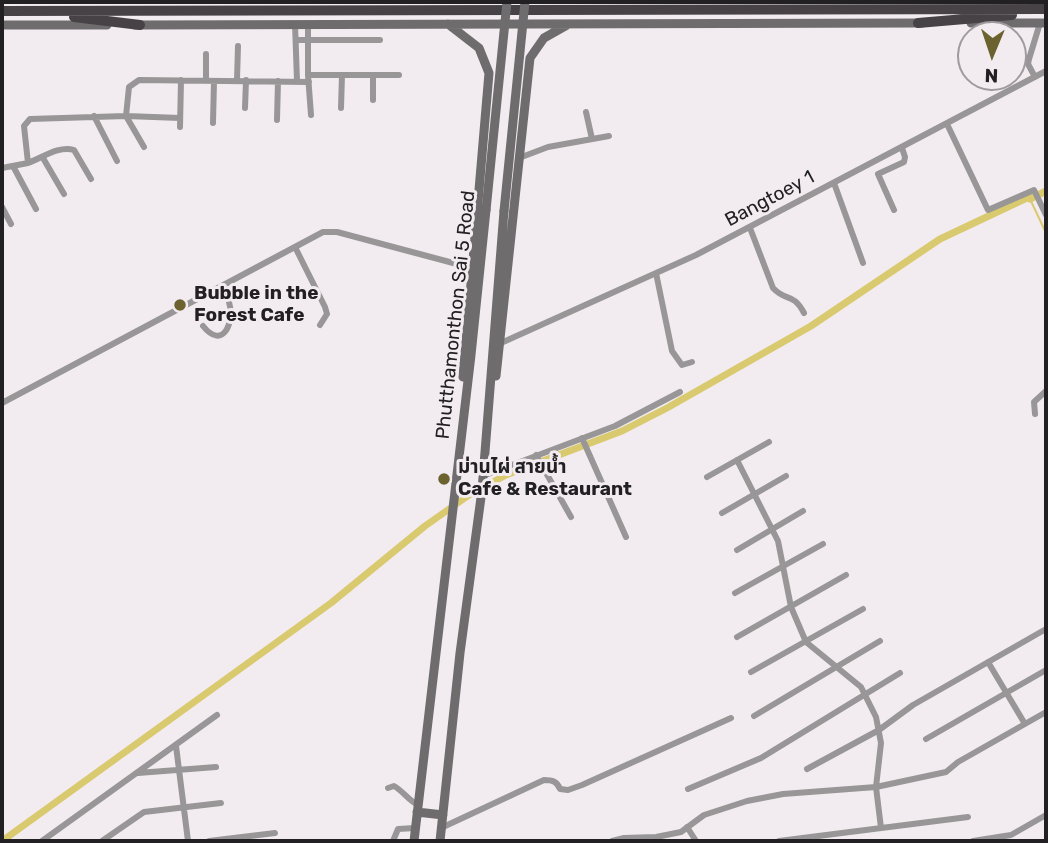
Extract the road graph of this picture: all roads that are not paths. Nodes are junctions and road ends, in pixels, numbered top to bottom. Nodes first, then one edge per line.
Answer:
1 (507, 2) edge
2 (525, 2) edge
3 (1046, 10) edge
4 (2, 11) edge
5 (23, 11) junction
6 (446, 23) junction
7 (918, 23) junction
8 (1043, 23) edge
9 (295, 24) junction
10 (308, 24) junction
11 (568, 24) junction
12 (2, 25) edge
13 (141, 25) junction
14 (296, 40) junction
15 (380, 40) dead end
16 (308, 41) junction
17 (238, 46) dead end
18 (206, 54) dead end
19 (356, 64) dead end
20 (1046, 71) edge
21 (342, 75) junction
22 (356, 75) junction
23 (373, 75) junction
24 (400, 75) dead end
25 (1035, 77) junction
26 (308, 79) junction
27 (181, 80) junction
28 (210, 80) junction
29 (237, 80) junction
30 (246, 80) junction
31 (278, 80) junction
32 (297, 81) junction
33 (488, 95) junction
34 (373, 100) dead end
35 (525, 105) junction
36 (245, 108) dead end
37 (341, 108) dead end
38 (586, 112) dead end
39 (312, 115) dead end
40 (94, 116) junction
41 (126, 116) junction
42 (180, 118) junction
43 (277, 120) dead end
44 (213, 122) dead end
45 (947, 124) junction
46 (180, 127) dead end
47 (609, 136) dead end
48 (592, 139) junction
49 (144, 147) dead end
50 (902, 148) junction
51 (43, 158) junction
52 (519, 158) junction
53 (117, 161) dead end
54 (28, 163) junction
55 (13, 166) junction
56 (2, 168) edge
57 (91, 179) dead end
58 (834, 183) junction
59 (64, 194) dead end
60 (1042, 199) edge
61 (2, 207) edge
62 (36, 209) dead end
63 (894, 210) dead end
64 (1046, 215) edge
65 (11, 224) dead end
66 (750, 228) junction
67 (295, 247) junction
68 (863, 263) dead end
69 (472, 268) junction
70 (656, 273) junction
71 (222, 286) junction
72 (804, 313) dead end
73 (320, 324) dead end
74 (203, 326) dead end
75 (501, 343) junction
76 (692, 362) dead end
77 (1046, 391) edge
78 (680, 392) dead end
79 (2, 403) edge
80 (1035, 414) dead end
81 (488, 418) junction
82 (462, 420) junction
83 (769, 442) dead end
84 (584, 443) junction
85 (539, 459) junction
86 (737, 460) junction
87 (786, 476) dead end
88 (707, 477) dead end
89 (482, 482) junction
90 (754, 495) junction
91 (803, 511) dead end
92 (722, 513) dead end
93 (571, 517) dead end
94 (771, 529) junction
95 (626, 537) dead end
96 (823, 544) dead end
97 (737, 550) dead end
98 (783, 565) junction
99 (846, 575) dead end
100 (734, 593) dead end
101 (791, 607) junction
102 (863, 609) dead end
103 (1046, 629) edge
104 (737, 637) dead end
105 (880, 641) dead end
106 (806, 642) junction
107 (988, 662) junction
108 (836, 667) junction
109 (1046, 670) edge
110 (751, 672) dead end
111 (900, 673) dead end
112 (1006, 693) junction
113 (866, 694) junction
114 (1046, 712) edge
115 (217, 715) dead end
116 (754, 716) dead end
117 (731, 718) dead end
118 (1025, 724) junction
119 (879, 730) junction
120 (926, 739) dead end
121 (176, 746) junction
122 (216, 767) dead end
123 (807, 769) dead end
124 (179, 770) junction
125 (137, 774) junction
126 (876, 786) junction
127 (388, 788) dead end
128 (688, 789) dead end
129 (221, 803) dead end
130 (184, 806) junction
131 (418, 809) junction
132 (443, 815) junction
133 (968, 817) dead end
134 (1046, 817) edge
135 (687, 827) junction
136 (415, 828) junction
137 (442, 828) junction
138 (881, 828) junction
139 (275, 833) dead end
140 (42, 841) edge
141 (102, 841) edge
142 (188, 841) edge
143 (209, 841) edge
144 (393, 841) edge
145 (414, 841) edge
146 (440, 841) edge
147 (612, 841) edge
148 (696, 841) edge
149 (779, 841) edge
150 (973, 841) edge

1 - 82 main road, Phutthamonthon Sai 5 Road, bridge
2 - 81 main road, Phutthamonthon Sai 5 Road, bridge
3 - 5 highway
3 - 7 highway
4 - 5 highway
5 - 13 highway
6 - 10 main road
6 - 11 main road
6 - 33 main road
7 - 8 main road
7 - 11 main road
8 - 25 street
9 - 10 main road
9 - 13 main road
9 - 14 street
10 - 16 street
11 - 35 main road
12 - 13 main road
14 - 16 street
14 - 32 street
15 - 16 street
16 - 26 street
17 - 29 street
18 - 28 street
19 - 22 street
20 - 25 street, Bangtoey 1
21 - 22 street
21 - 26 street
21 - 37 street
22 - 23 street
23 - 24 street
23 - 34 street
25 - 45 street, Bangtoey 1
26 - 32 street
26 - 39 street
27 - 28 street
27 - 41 street
27 - 42 street
28 - 29 street
28 - 44 street
29 - 30 street
30 - 31 street
30 - 36 street
31 - 32 street
31 - 43 street
33 - 35 main road
33 - 69 main road
35 - 52 main road
38 - 48 street
40 - 41 street
40 - 53 street
40 - 54 street
41 - 42 street
41 - 49 street
42 - 46 street
45 - 50 street, Bangtoey 1
45 - 60 street
47 - 48 street
48 - 52 street
50 - 58 street, Bangtoey 1
50 - 63 street
51 - 54 street
51 - 57 street
51 - 59 street
52 - 75 main road
54 - 55 street
55 - 56 street
55 - 62 street
58 - 66 street, Bangtoey 1
58 - 68 street
60 - 64 street
61 - 65 street
66 - 70 street, Bangtoey 1
66 - 72 street
67 - 69 street
67 - 71 street
67 - 73 street
69 - 82 main road
70 - 75 street, Bangtoey 1
70 - 76 street
71 - 74 street
71 - 79 street
75 - 81 main road
77 - 80 street
78 - 84 street
81 - 89 main road, Phutthamonthon Sai 5 Road
82 - 131 main road, Phutthamonthon Sai 5 Road
83 - 86 street
84 - 85 street
84 - 95 street
85 - 89 street
85 - 93 street
86 - 88 street
86 - 90 street
87 - 90 street
89 - 132 main road, Phutthamonthon Sai 5 Road
90 - 92 street
90 - 94 street
91 - 94 street
94 - 97 street
94 - 98 street
96 - 98 street
98 - 100 street
98 - 101 street
99 - 101 street
101 - 104 street
101 - 106 street
102 - 106 street
103 - 107 street
105 - 108 street
106 - 108 street
106 - 110 street
107 - 112 street
107 - 119 street
108 - 113 street
108 - 116 street
109 - 112 street
111 - 113 street
112 - 118 street
112 - 120 street
113 - 119 street
113 - 128 street
114 - 118 street
115 - 121 street
117 - 137 street
118 - 126 street
119 - 123 street
119 - 126 street
121 - 124 street
121 - 125 street
122 - 124 street
124 - 125 street
124 - 130 street
125 - 140 street
126 - 135 street
126 - 138 street
127 - 131 street
129 - 130 street
130 - 141 street
130 - 142 street
131 - 132 main road
131 - 136 main road, Phutthamonthon Sai 5 Road
132 - 137 main road, Phutthamonthon Sai 5 Road
133 - 138 street
134 - 150 street
135 - 147 street
135 - 148 street
136 - 144 street
136 - 145 main road, Phutthamonthon Sai 5 Road
137 - 146 main road, Phutthamonthon Sai 5 Road
138 - 149 street
139 - 143 street

